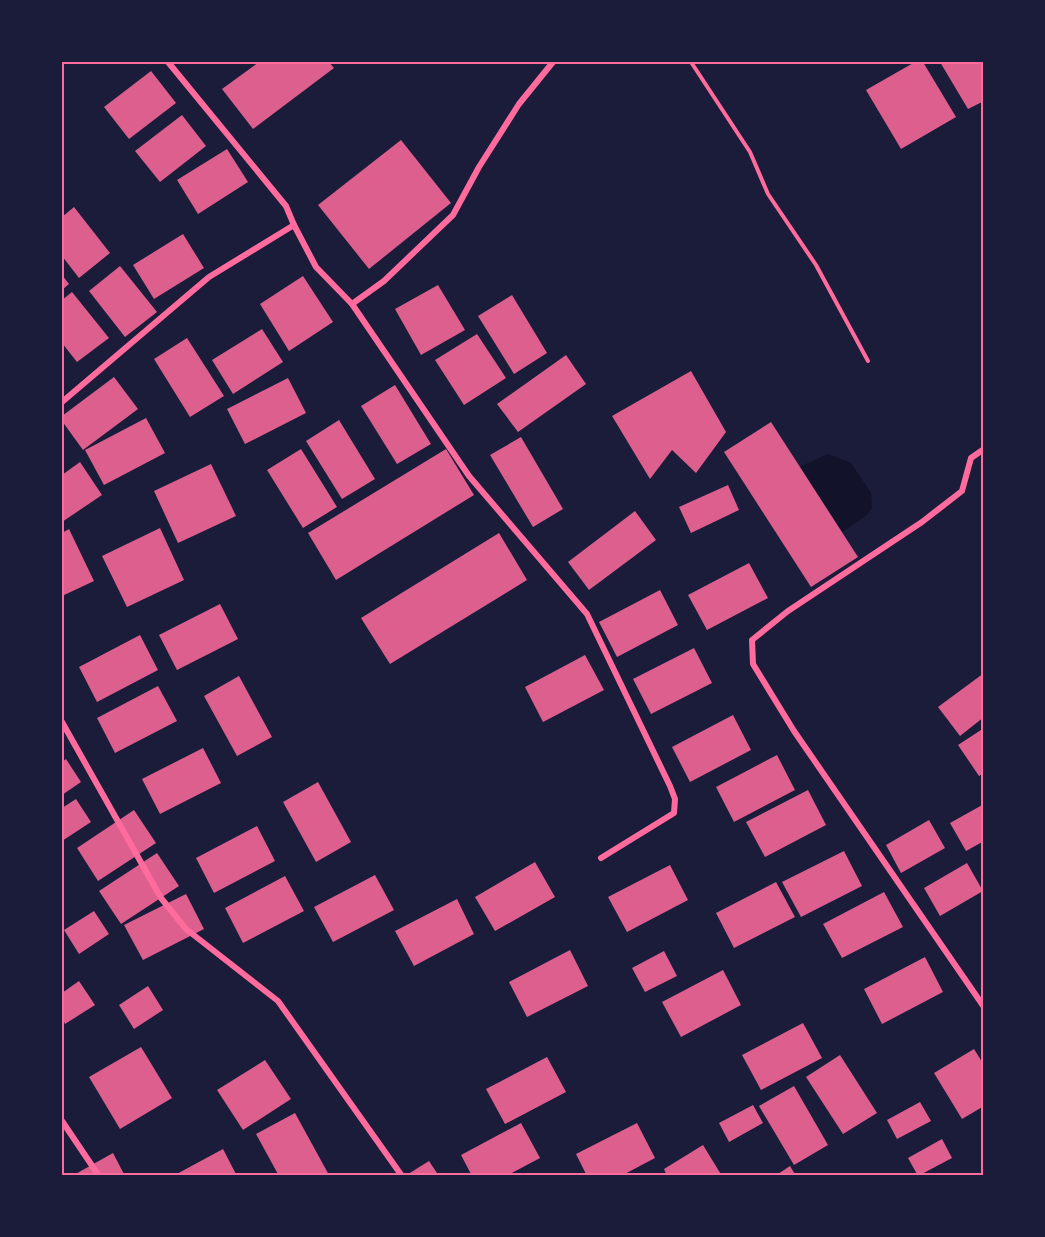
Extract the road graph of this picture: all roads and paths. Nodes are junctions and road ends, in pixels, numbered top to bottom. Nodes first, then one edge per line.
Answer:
1 (168, 62) edge
2 (554, 62) edge
3 (690, 62) edge
4 (294, 225) junction
5 (352, 304) junction
6 (868, 361) dead end
7 (62, 402) edge
8 (984, 449) edge
9 (62, 722) edge
10 (601, 858) dead end
11 (984, 1007) edge
12 (62, 1121) edge
13 (99, 1176) edge
14 (402, 1176) edge

1 - 4 street
2 - 5 street
3 - 6 path
4 - 5 street
4 - 7 street
5 - 10 street
8 - 11 street
9 - 14 street
12 - 13 street

